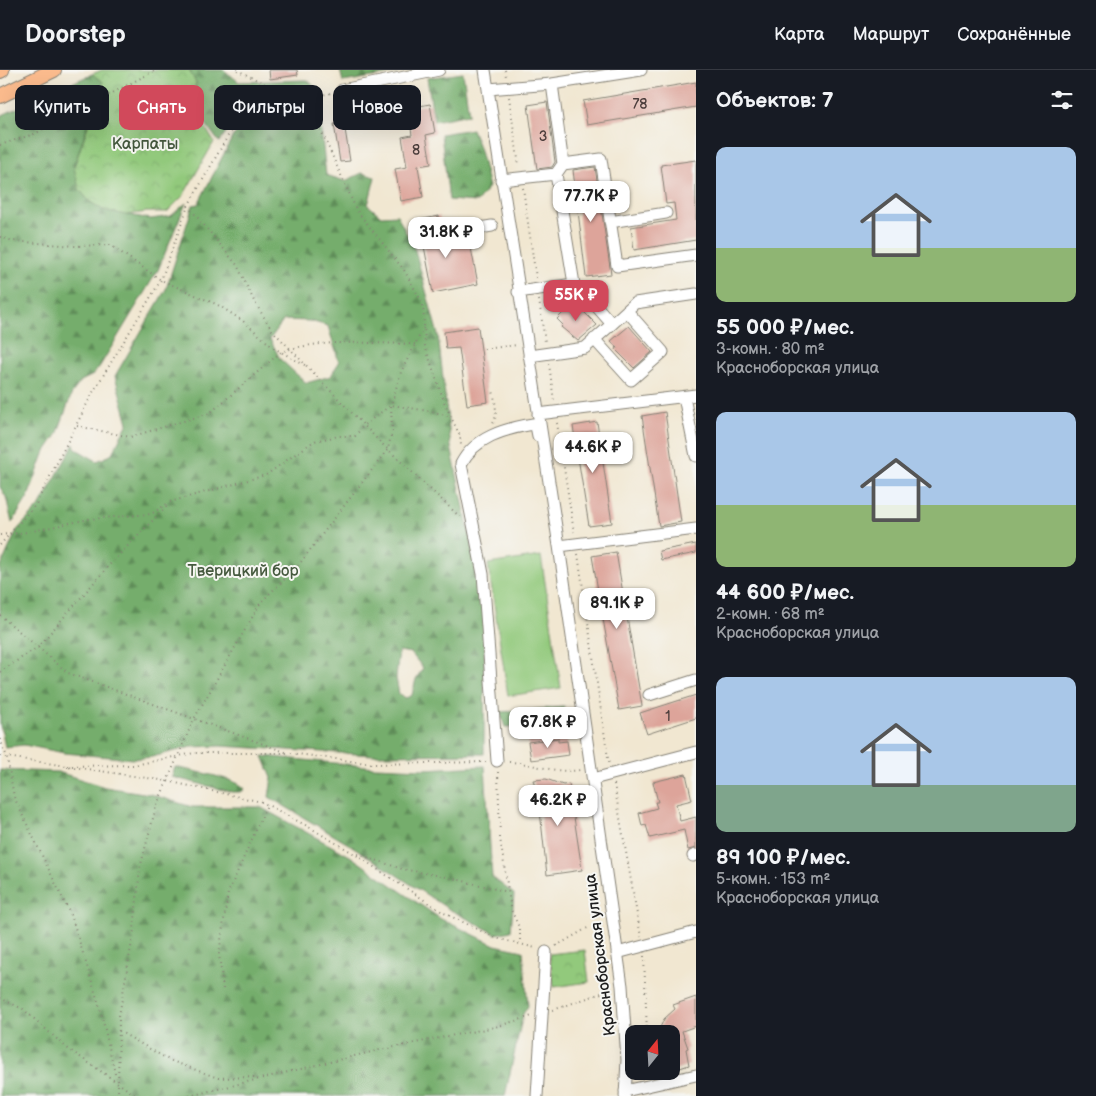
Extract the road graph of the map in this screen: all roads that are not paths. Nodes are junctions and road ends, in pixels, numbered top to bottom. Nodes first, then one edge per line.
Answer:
1 (54, 70) edge
2 (438, 70) edge
3 (485, 70) edge
4 (641, 70) edge
5 (580, 75) edge
6 (552, 84) junction
7 (366, 85) edge
8 (488, 89) junction
9 (0, 96) edge
10 (559, 169) junction
11 (501, 180) junction
12 (666, 213) dead end
13 (610, 222) junction
14 (492, 226) dead end
15 (455, 232) dead end
16 (696, 255) edge
17 (579, 288) junction
18 (598, 289) dead end
19 (518, 292) junction
20 (696, 294) edge
21 (626, 311) junction
22 (612, 324) junction
23 (594, 339) junction
24 (528, 350) junction
25 (696, 395) edge
26 (684, 397) junction
27 (538, 414) junction
28 (696, 456) edge
29 (549, 483) junction
30 (696, 529) edge
31 (559, 546) junction
32 (696, 680) edge
33 (649, 695) dead end
34 (696, 752) edge
35 (497, 761) road end
36 (593, 779) junction
37 (696, 932) edge
38 (546, 952) road end
39 (617, 953) junction
40 (696, 1075) edge
41 (625, 1093) edge
42 (536, 1096) edge

1 - 9 main road
2 - 7 street
3 - 8 street, Красноборская улица
4 - 5 street
5 - 6 street
6 - 8 street
6 - 10 street
8 - 11 street, Красноборская улица
10 - 11 street
10 - 13 street
10 - 17 street
11 - 19 street, Красноборская улица
12 - 13 street
13 - 16 street
14 - 15 street
17 - 18 street
17 - 19 street
17 - 22 street
19 - 24 street, Красноборская улица
20 - 21 street
21 - 22 street
21 - 23 street
22 - 23 street
23 - 24 street
24 - 27 street, Красноборская улица
25 - 26 street
26 - 27 street
26 - 28 street
27 - 29 street, Красноборская улица
29 - 31 street, Красноборская улица
29 - 35 street
30 - 31 street
31 - 36 street, Красноборская улица
32 - 33 street
34 - 36 street
36 - 39 street, Красноборская улица
37 - 39 street
38 - 42 street
39 - 41 street, Красноборская улица
40 - 41 street

